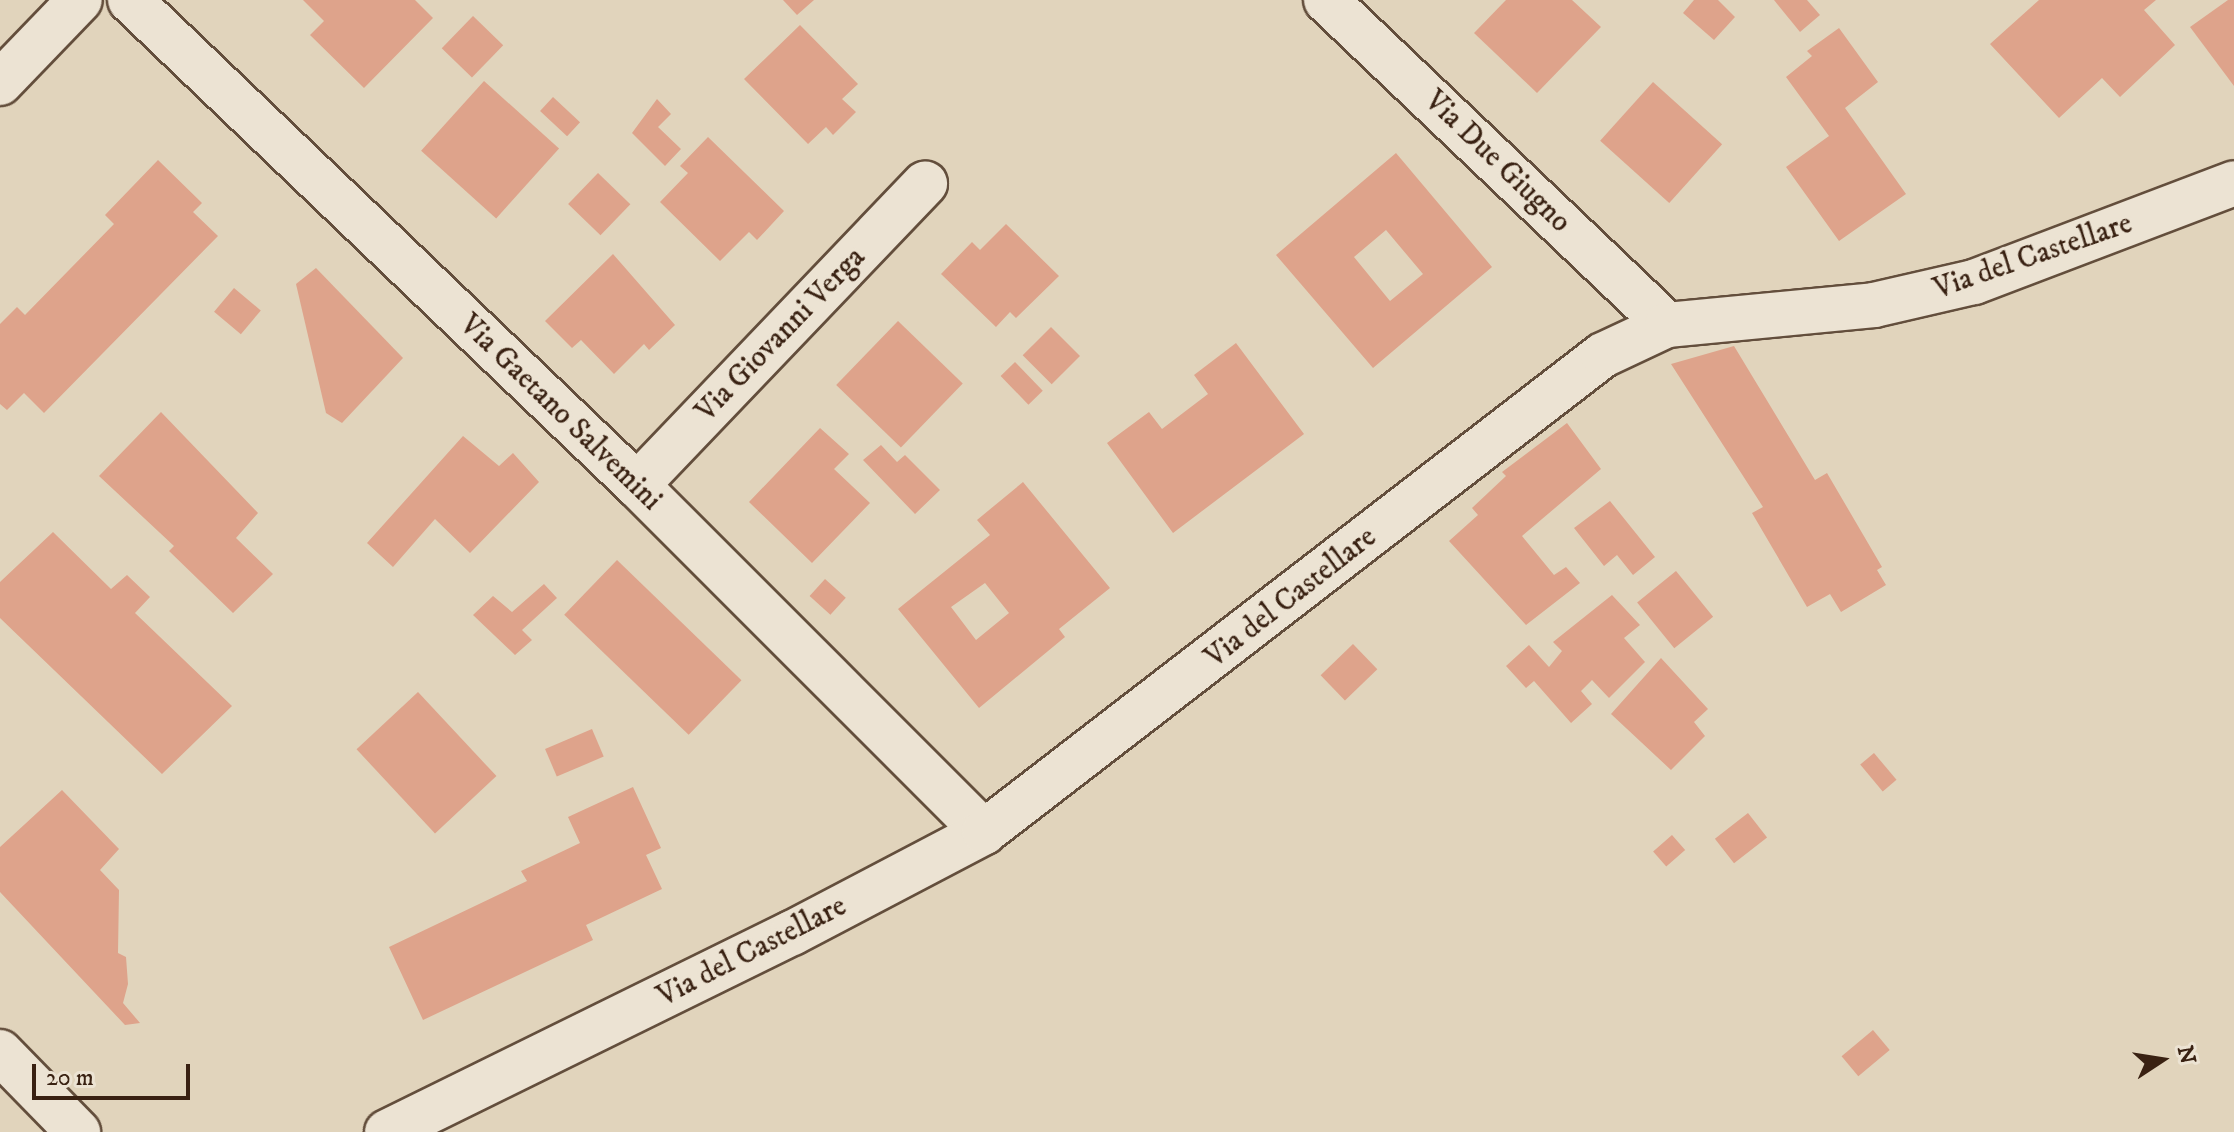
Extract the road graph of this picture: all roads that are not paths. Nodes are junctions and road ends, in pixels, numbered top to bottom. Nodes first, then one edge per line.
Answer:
1 (80, 0) edge
2 (130, 0) edge
3 (1326, 0) edge
4 (0, 83) edge
5 (2234, 183) edge
6 (925, 184) dead end
7 (1667, 325) junction
8 (637, 485) junction
9 (984, 832) junction
10 (0, 1052) edge
11 (78, 1132) edge
12 (387, 1132) edge

1 - 4 street
2 - 8 street, Via Gaetano Salvemini
3 - 7 street, Via Due Giugno
5 - 7 street, Via del Castellare
6 - 8 street, Via Giovanni Verga
7 - 9 street, Via del Castellare
8 - 9 street, Via Gaetano Salvemini
9 - 12 street, Via del Castellare
10 - 11 street

